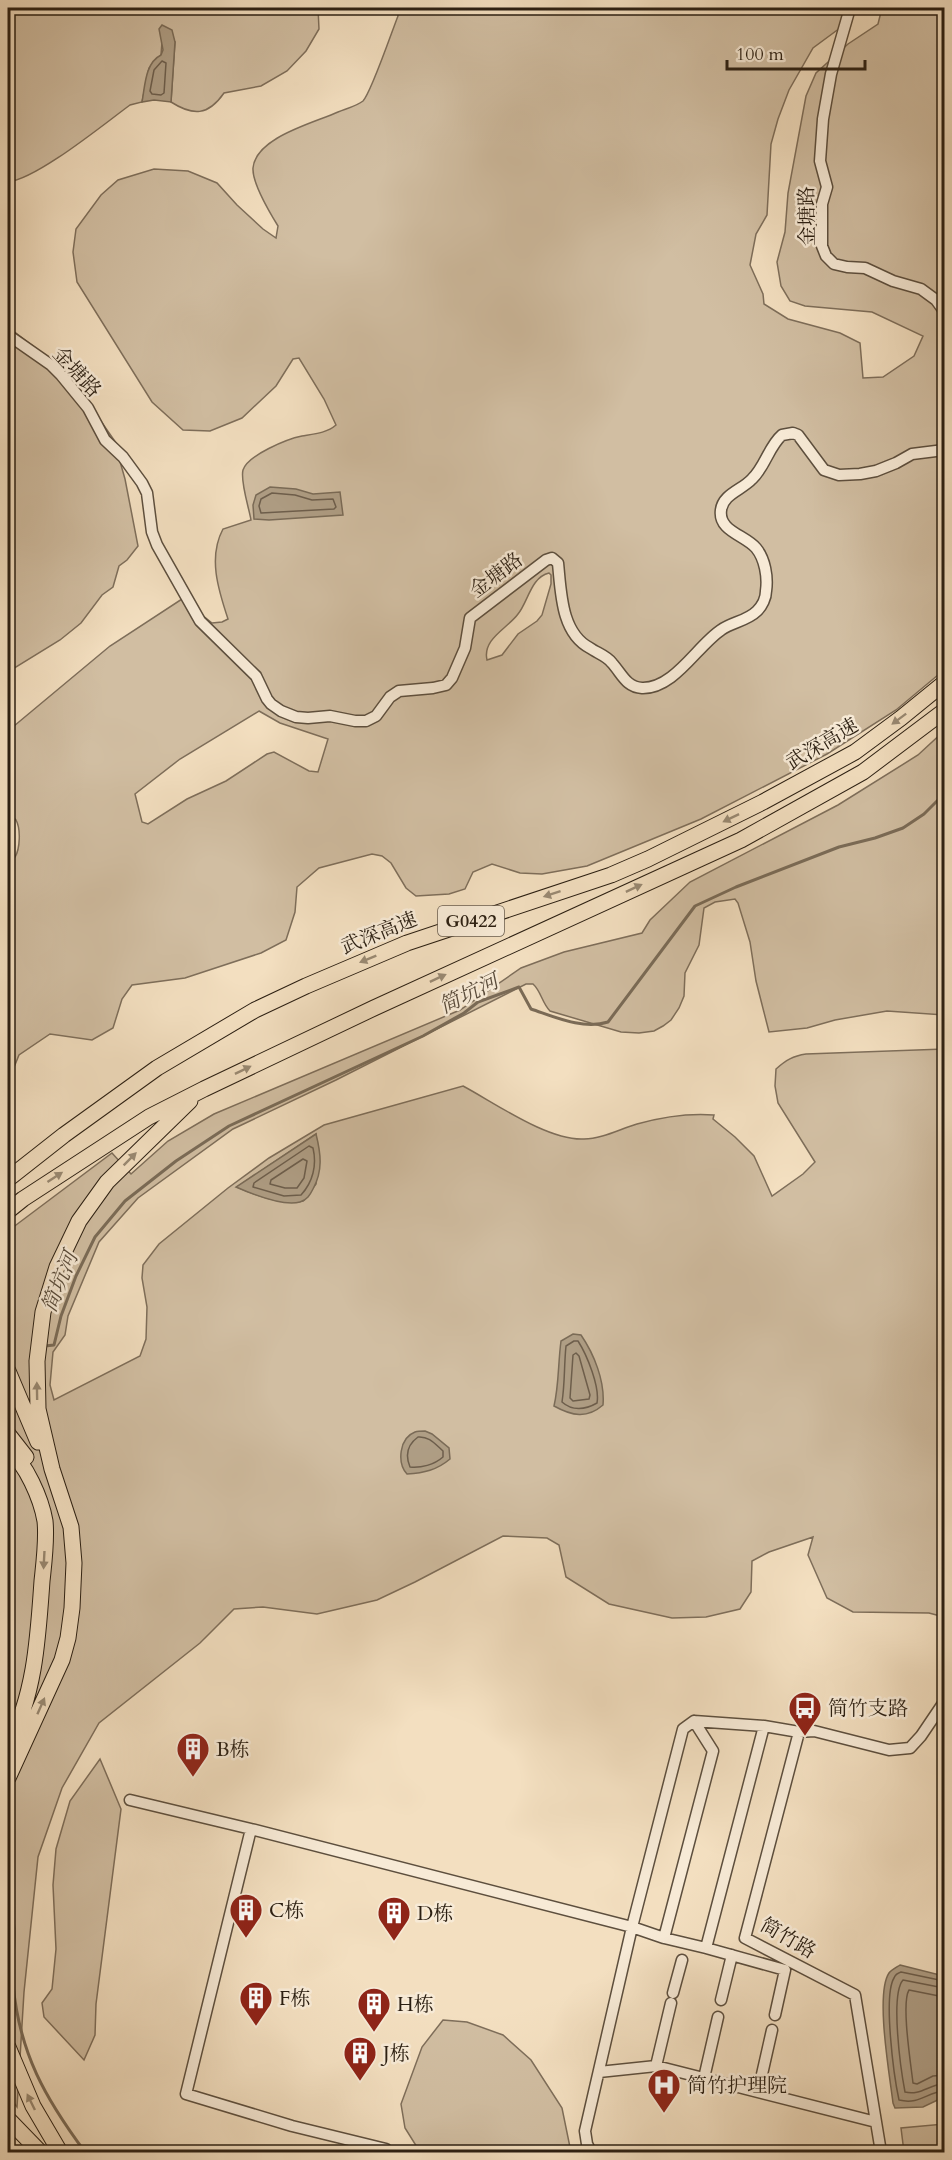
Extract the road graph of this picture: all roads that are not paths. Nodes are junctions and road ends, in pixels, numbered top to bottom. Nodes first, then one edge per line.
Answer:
1 (850, 8) edge
2 (945, 311) edge
3 (8, 335) edge
4 (945, 450) edge
5 (945, 682) edge
6 (945, 711) edge
7 (204, 1089) junction
8 (64, 1135) junction
9 (8, 1167) edge
10 (8, 1179) edge
11 (8, 1211) edge
12 (8, 1371) edge
13 (8, 1434) edge
14 (8, 1449) edge
15 (52, 1469) junction
16 (45, 1523) junction
17 (944, 1702) edge
18 (694, 1721) junction
19 (764, 1726) junction
20 (799, 1732) junction
21 (11, 1754) edge
22 (8, 1778) edge
23 (8, 1788) edge
24 (130, 1800) dead end
25 (251, 1829) junction
26 (632, 1927) junction
27 (664, 1938) junction
28 (706, 1948) junction
29 (684, 1951) junction
30 (732, 1955) junction
31 (721, 2000) dead end
32 (775, 2015) dead end
33 (717, 2017) dead end
34 (772, 2030) dead end
35 (8, 2047) edge
36 (656, 2066) junction
37 (599, 2072) junction
38 (704, 2078) junction
39 (758, 2092) junction
40 (8, 2119) edge
41 (876, 2122) junction
42 (40, 2152) edge
43 (60, 2152) edge
44 (385, 2152) edge
45 (591, 2152) edge
46 (881, 2152) edge

1 - 2 street, 金塘路
3 - 4 street, 金塘路
5 -> 8 highway, 武深高速 / G0422
7 -> 6 highway, G0422
11 -> 7 highway, G0422
15 -> 7 highway
8 - 9 highway
8 - 10 highway, 武深高速 / G0422
12 - 15 highway
13 - 16 highway
14 - 16 highway
21 -> 15 highway
16 -> 21 highway
17 - 20 street
18 - 19 street
18 - 26 street
18 - 27 street
19 - 20 street
19 - 28 street
20 - 41 street, 简竹路
21 - 22 highway
21 - 23 highway
24 - 25 street
25 - 26 street
25 - 44 street
26 - 27 street
26 - 37 street
27 - 29 street
28 - 29 street
28 - 30 street
29 - 36 street
30 - 31 street
30 - 32 street
33 - 38 street
34 - 39 street
43 -> 35 highway
36 - 37 street
36 - 38 street
37 - 45 street
38 - 39 street
39 - 41 street
40 - 42 highway
41 - 46 street, 简竹路

